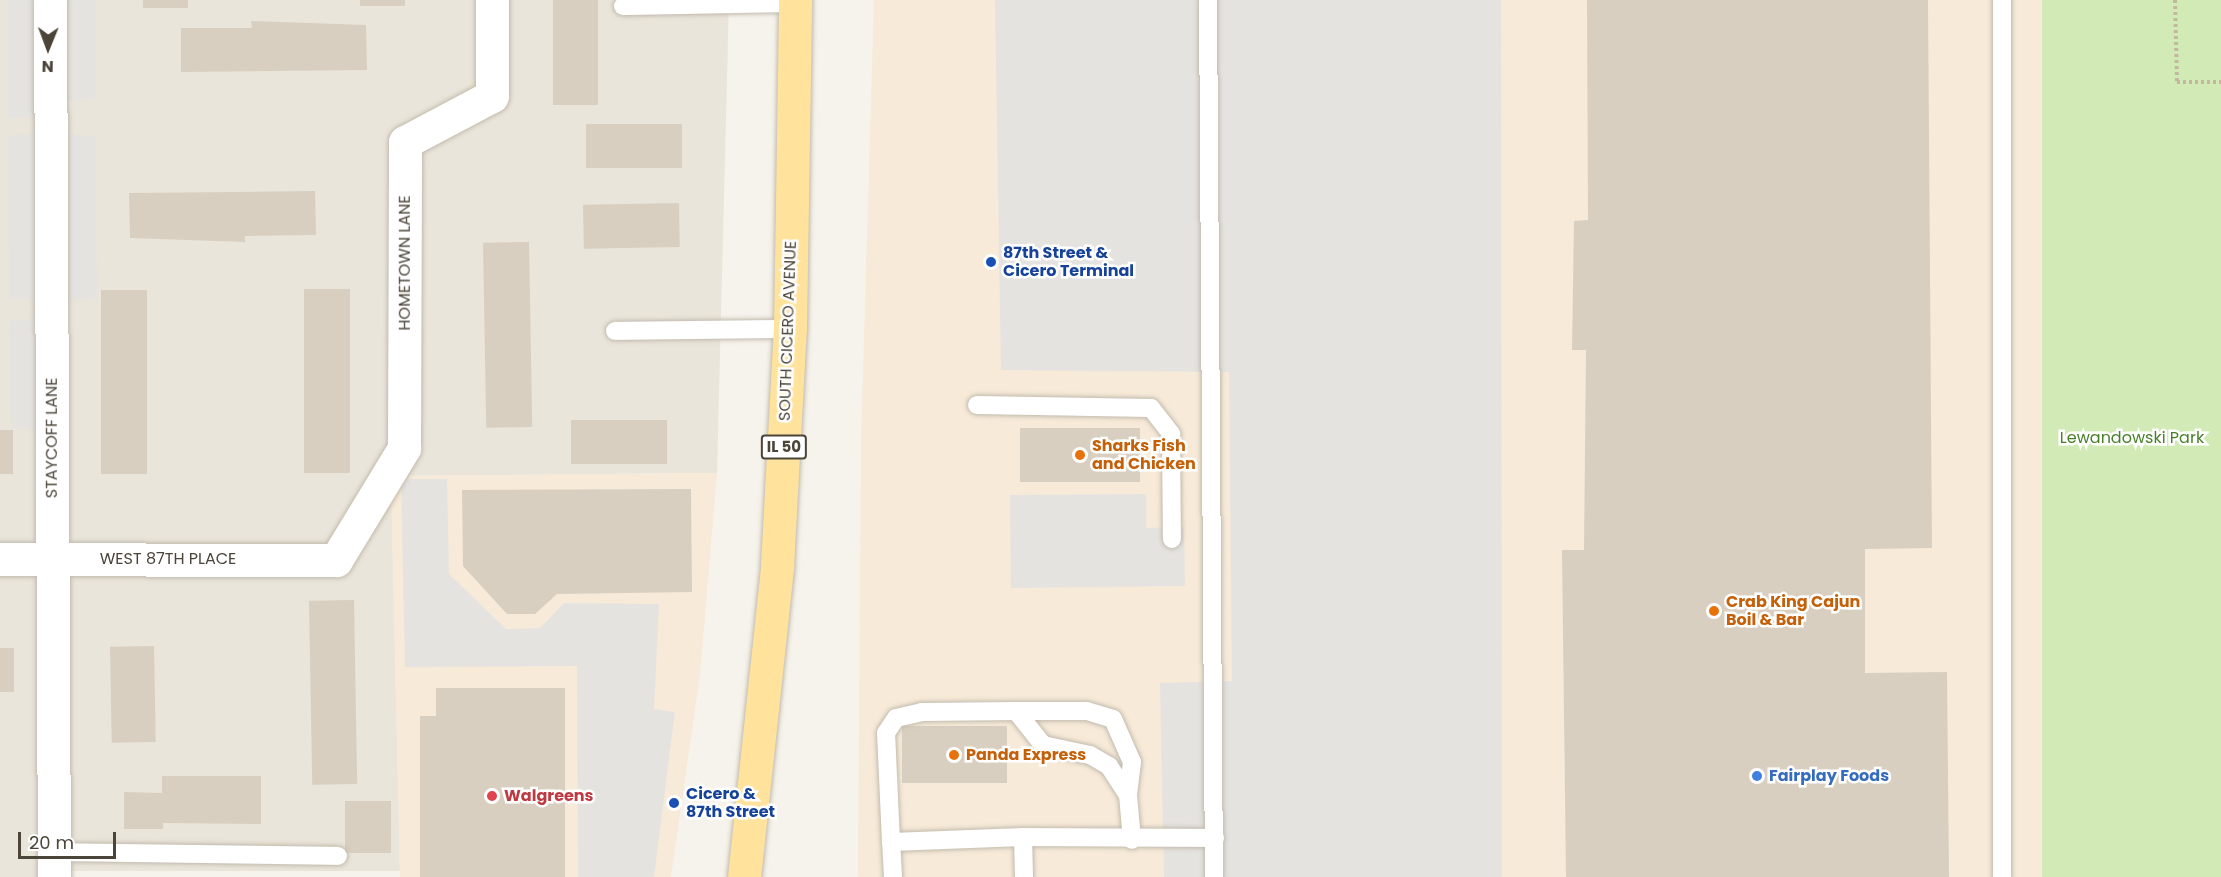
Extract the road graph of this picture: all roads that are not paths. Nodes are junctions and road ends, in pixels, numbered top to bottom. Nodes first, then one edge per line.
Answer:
1 (50, 0) edge
2 (492, 0) edge
3 (1208, 0) edge
4 (2002, 0) edge
5 (795, 2) edge
6 (623, 6) dead end
7 (790, 329) junction
8 (615, 331) dead end
9 (977, 405) dead end
10 (1172, 539) dead end
11 (0, 559) edge
12 (53, 559) junction
13 (336, 560) joint
14 (1016, 711) junction
15 (1128, 795) junction
16 (1023, 837) junction
17 (1215, 838) junction
18 (1132, 840) junction
19 (891, 842) junction
20 (338, 856) dead end
21 (54, 865) edge
22 (744, 877) edge
23 (893, 877) edge
24 (1024, 877) edge
25 (1214, 877) edge
26 (2002, 877) edge

1 - 12 street, STAYCOFF LANE
2 - 13 street, HOMETOWN LANE
3 - 17 lane
4 - 26 lane
5 - 6 lane
5 - 7 main road, SOUTH CICERO AVENUE / IL 50
7 - 8 lane
7 - 22 main road, SOUTH CICERO AVENUE / IL 50
9 - 10 lane
11 - 12 street, WEST 87TH PLACE
12 - 13 street, WEST 87TH PLACE
12 - 21 street, STAYCOFF LANE
14 - 15 lane
14 - 15 lane
14 - 19 lane
15 - 18 lane
16 - 18 lane
16 - 19 lane
16 - 24 lane
17 - 18 lane
17 - 25 lane
19 - 23 lane
20 - 21 lane

